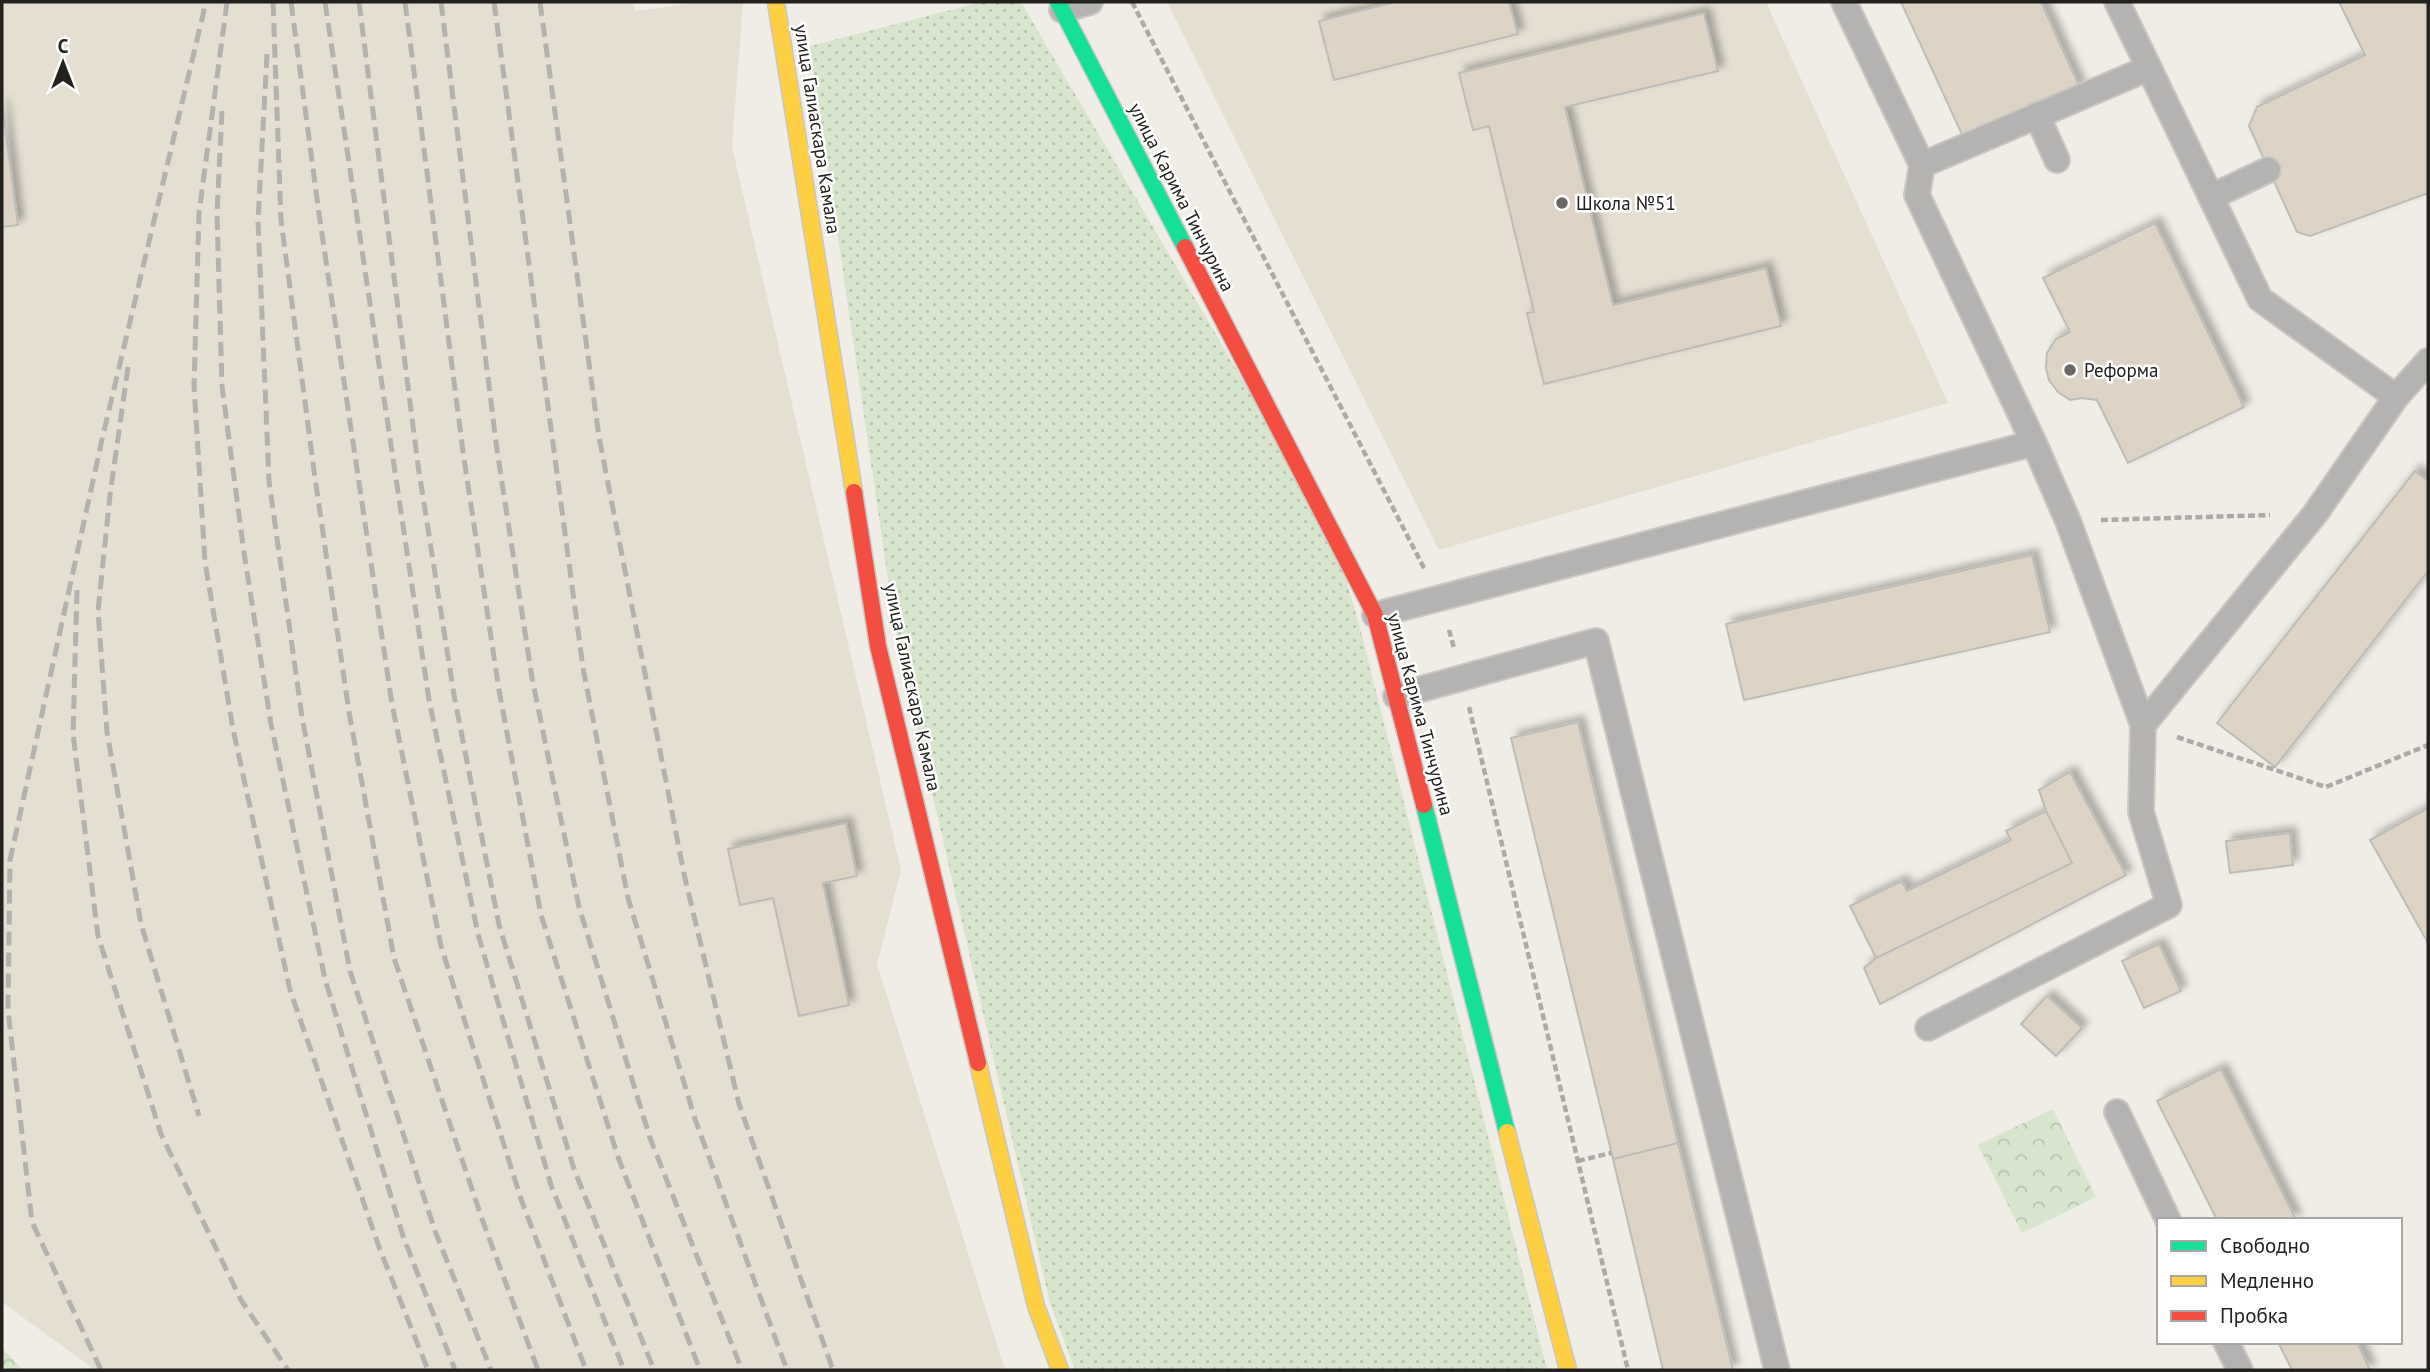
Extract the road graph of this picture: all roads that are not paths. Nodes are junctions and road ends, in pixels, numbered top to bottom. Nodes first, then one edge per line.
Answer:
1 (776, 2) edge
2 (1090, 2) edge
3 (1844, 2) edge
4 (2117, 2) edge
5 (1060, 6) edge
6 (2149, 68) junction
7 (2037, 115) junction
8 (2057, 160) dead end
9 (1922, 165) junction
10 (2268, 170) dead end
11 (2211, 197) junction
12 (2428, 361) edge
13 (2396, 397) junction
14 (2034, 443) junction
15 (1375, 615) junction
16 (1396, 696) junction
17 (2143, 725) junction
18 (1928, 1028) dead end
19 (2117, 1112) dead end
20 (2167, 1218) edge
21 (2227, 1344) edge
22 (1060, 1370) edge
23 (1568, 1370) edge
24 (1776, 1370) edge
25 (2239, 1370) edge

1 - 22 street, улица Галиаскара Камала
2 - 5 lane
3 - 9 lane
4 - 6 lane
5 - 15 street, улица Карима Тинчурина
6 - 7 lane
6 - 11 lane
7 - 8 lane
7 - 9 lane
9 - 14 lane
10 - 11 lane
11 - 13 lane
12 - 13 lane
13 - 17 lane
14 - 15 lane
14 - 17 lane
15 - 16 street, улица Карима Тинчурина
16 - 23 street, улица Карима Тинчурина
16 - 24 lane
17 - 18 lane
19 - 20 lane
21 - 25 lane

